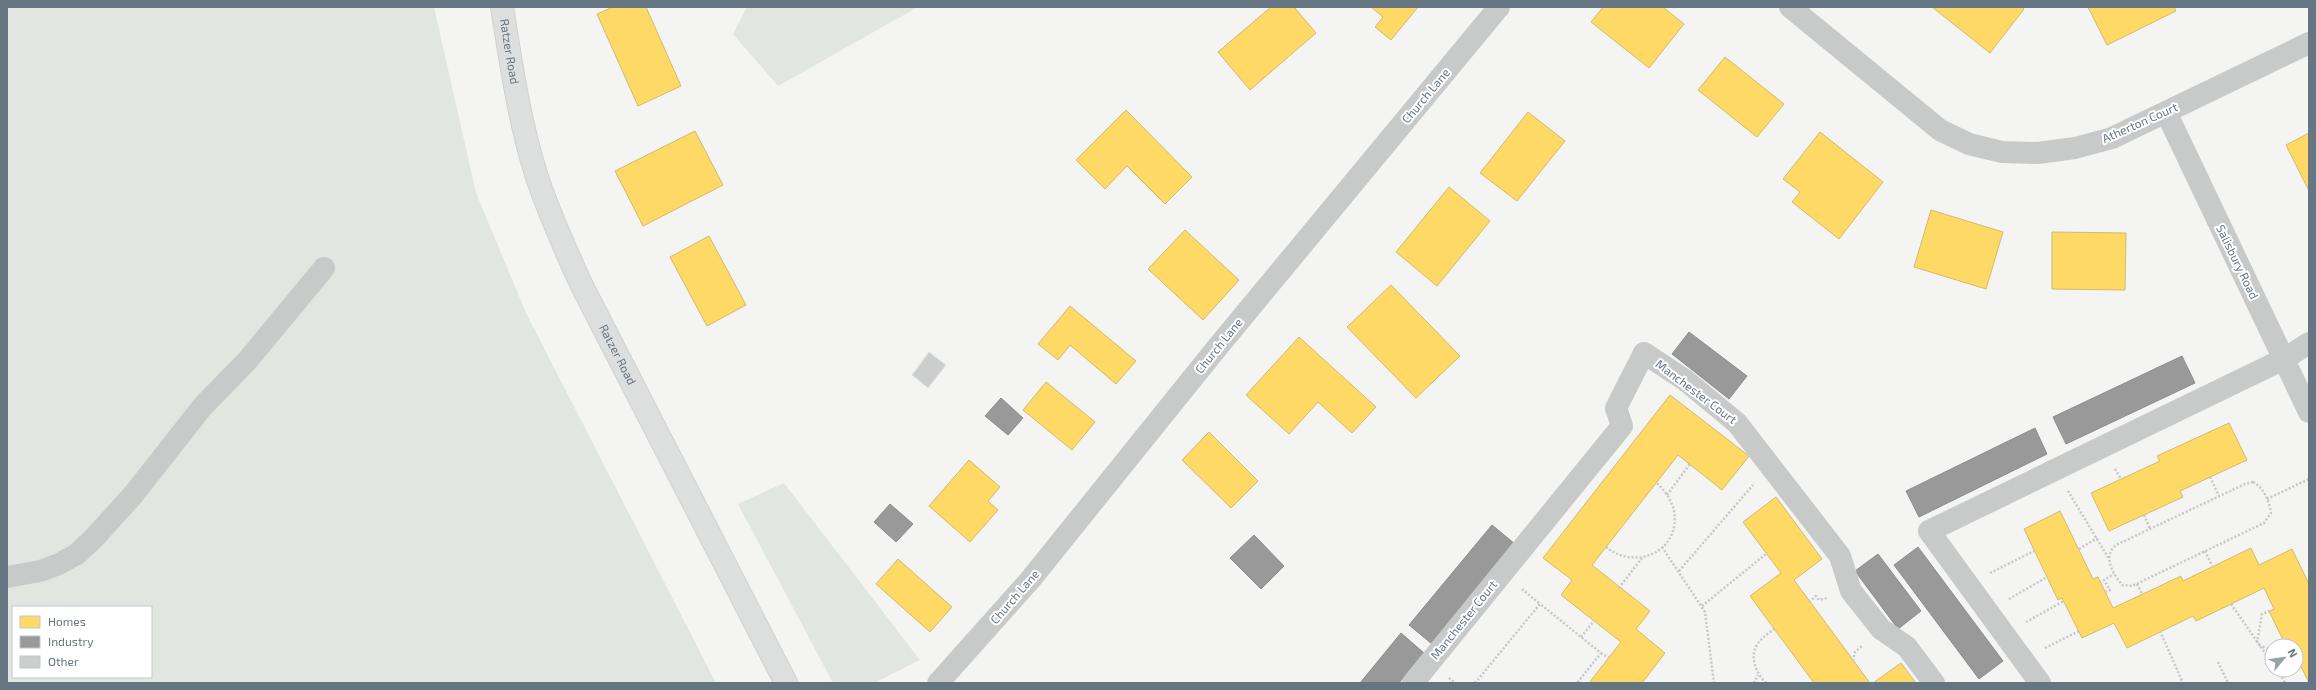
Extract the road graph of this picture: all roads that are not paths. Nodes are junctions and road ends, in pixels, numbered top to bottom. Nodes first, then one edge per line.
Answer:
1 (502, 7) edge
2 (1499, 7) edge
3 (1790, 7) edge
4 (2309, 43) edge
5 (2166, 112) junction
6 (324, 268) dead end
7 (2309, 343) edge
8 (2284, 359) junction
9 (2309, 412) edge
10 (7, 577) edge
11 (786, 683) edge
12 (938, 683) edge
13 (1413, 683) edge
14 (1934, 683) edge
15 (2040, 683) edge

1 - 11 main road, Ratzer Road
2 - 12 street, Church Lane
3 - 5 street, Atherton Court
4 - 5 street, Atherton Court
5 - 8 street, Salisbury Road
6 - 10 street
7 - 8 street
8 - 9 street, Salisbury Road
8 - 15 street
13 - 14 street, Manchester Court

